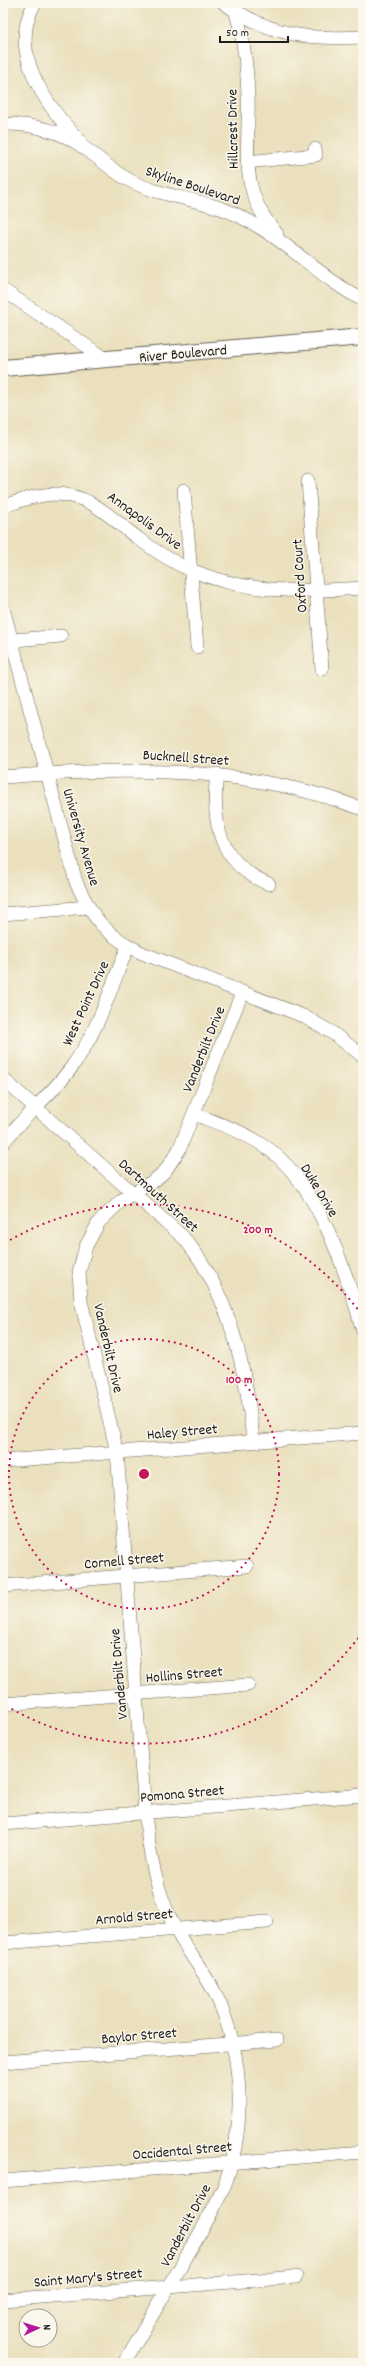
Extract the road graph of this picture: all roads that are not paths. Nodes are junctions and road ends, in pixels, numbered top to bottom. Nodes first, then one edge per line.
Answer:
1 (35, 3) edge
2 (224, 3) edge
3 (234, 7) edge
4 (363, 37) edge
5 (3, 124) edge
6 (315, 149) dead end
7 (94, 155) junction
8 (247, 162) junction
9 (286, 245) junction
10 (3, 290) edge
11 (363, 300) edge
12 (363, 337) edge
13 (106, 359) junction
14 (3, 368) edge
15 (308, 481) dead end
16 (184, 490) dead end
17 (3, 506) edge
18 (191, 570) junction
19 (363, 588) edge
20 (316, 591) junction
21 (3, 608) edge
22 (61, 636) dead end
23 (7, 641) edge
24 (197, 647) dead end
25 (322, 669) dead end
26 (47, 773) junction
27 (217, 774) junction
28 (3, 777) edge
29 (363, 809) edge
30 (268, 884) dead end
31 (88, 907) junction
32 (3, 914) edge
33 (128, 946) junction
34 (242, 993) junction
35 (363, 1056) edge
36 (3, 1079) edge
37 (36, 1107) junction
38 (194, 1114) junction
39 (3, 1143) edge
40 (134, 1194) junction
41 (363, 1331) edge
42 (363, 1433) edge
43 (253, 1441) junction
44 (117, 1452) junction
45 (3, 1461) edge
46 (247, 1566) dead end
47 (126, 1576) junction
48 (3, 1586) edge
49 (248, 1685) dead end
50 (136, 1694) junction
51 (3, 1704) edge
52 (363, 1795) edge
53 (145, 1812) junction
54 (3, 1824) edge
55 (267, 1922) dead end
56 (176, 1929) junction
57 (3, 1942) edge
58 (277, 2040) dead end
59 (232, 2044) junction
60 (3, 2062) edge
61 (363, 2152) edge
62 (231, 2163) junction
63 (3, 2181) edge
64 (296, 2277) dead end
65 (169, 2287) junction
66 (3, 2300) edge
67 (124, 2363) edge

1 - 7 street
2 - 3 street
3 - 4 street
3 - 8 street, Hillcrest Drive
5 - 7 street, Skyline Boulevard
6 - 8 street
7 - 9 street, Skyline Boulevard
8 - 9 street, Hillcrest Drive
9 - 11 street, Skyline Boulevard
10 - 13 street
12 - 13 main road, River Boulevard
13 - 14 main road, River Boulevard
15 - 20 street, Oxford Court
16 - 18 street
17 - 18 street, Annapolis Drive
18 - 20 street, Annapolis Drive
18 - 24 street
19 - 20 street, Annapolis Drive
20 - 25 street, Oxford Court
21 - 23 street, University Avenue
22 - 23 street
23 - 26 street, University Avenue
26 - 27 street, Bucknell Street
26 - 28 street, Bucknell Street
26 - 31 street, University Avenue
27 - 29 street, Bucknell Street
27 - 30 street
31 - 32 street
31 - 33 street, University Avenue
33 - 34 street, University Avenue
33 - 37 street, West Point Drive
34 - 35 street, University Avenue
34 - 38 street, Vanderbilt Drive
36 - 37 street, Dartmouth Street
37 - 39 street, West Point Drive
37 - 40 street, Dartmouth Street
38 - 40 street, Vanderbilt Drive
38 - 41 street, Duke Drive
40 - 43 street, Dartmouth Street
40 - 44 street, Vanderbilt Drive
42 - 43 street, Haley Street
43 - 44 street, Haley Street
44 - 45 street, Haley Street
44 - 47 street, Vanderbilt Drive
46 - 47 street, Cornell Street
47 - 48 street, Cornell Street
47 - 50 street, Vanderbilt Drive
49 - 50 street, Hollins Street
50 - 51 street, Hollins Street
50 - 53 street, Vanderbilt Drive
52 - 53 street, Pomona Street
53 - 54 street, Pomona Street
53 - 56 street, Vanderbilt Drive
55 - 56 street, Arnold Street
56 - 57 street, Arnold Street
56 - 59 street, Vanderbilt Drive
58 - 59 street, Baylor Street
59 - 60 street, Baylor Street
59 - 62 street, Vanderbilt Drive
61 - 62 street, Occidental Street
62 - 63 street, Occidental Street
62 - 65 street, Vanderbilt Drive
64 - 65 street, Saint Mary's Street
65 - 66 street, Saint Mary's Street
65 - 67 street, Vanderbilt Drive

